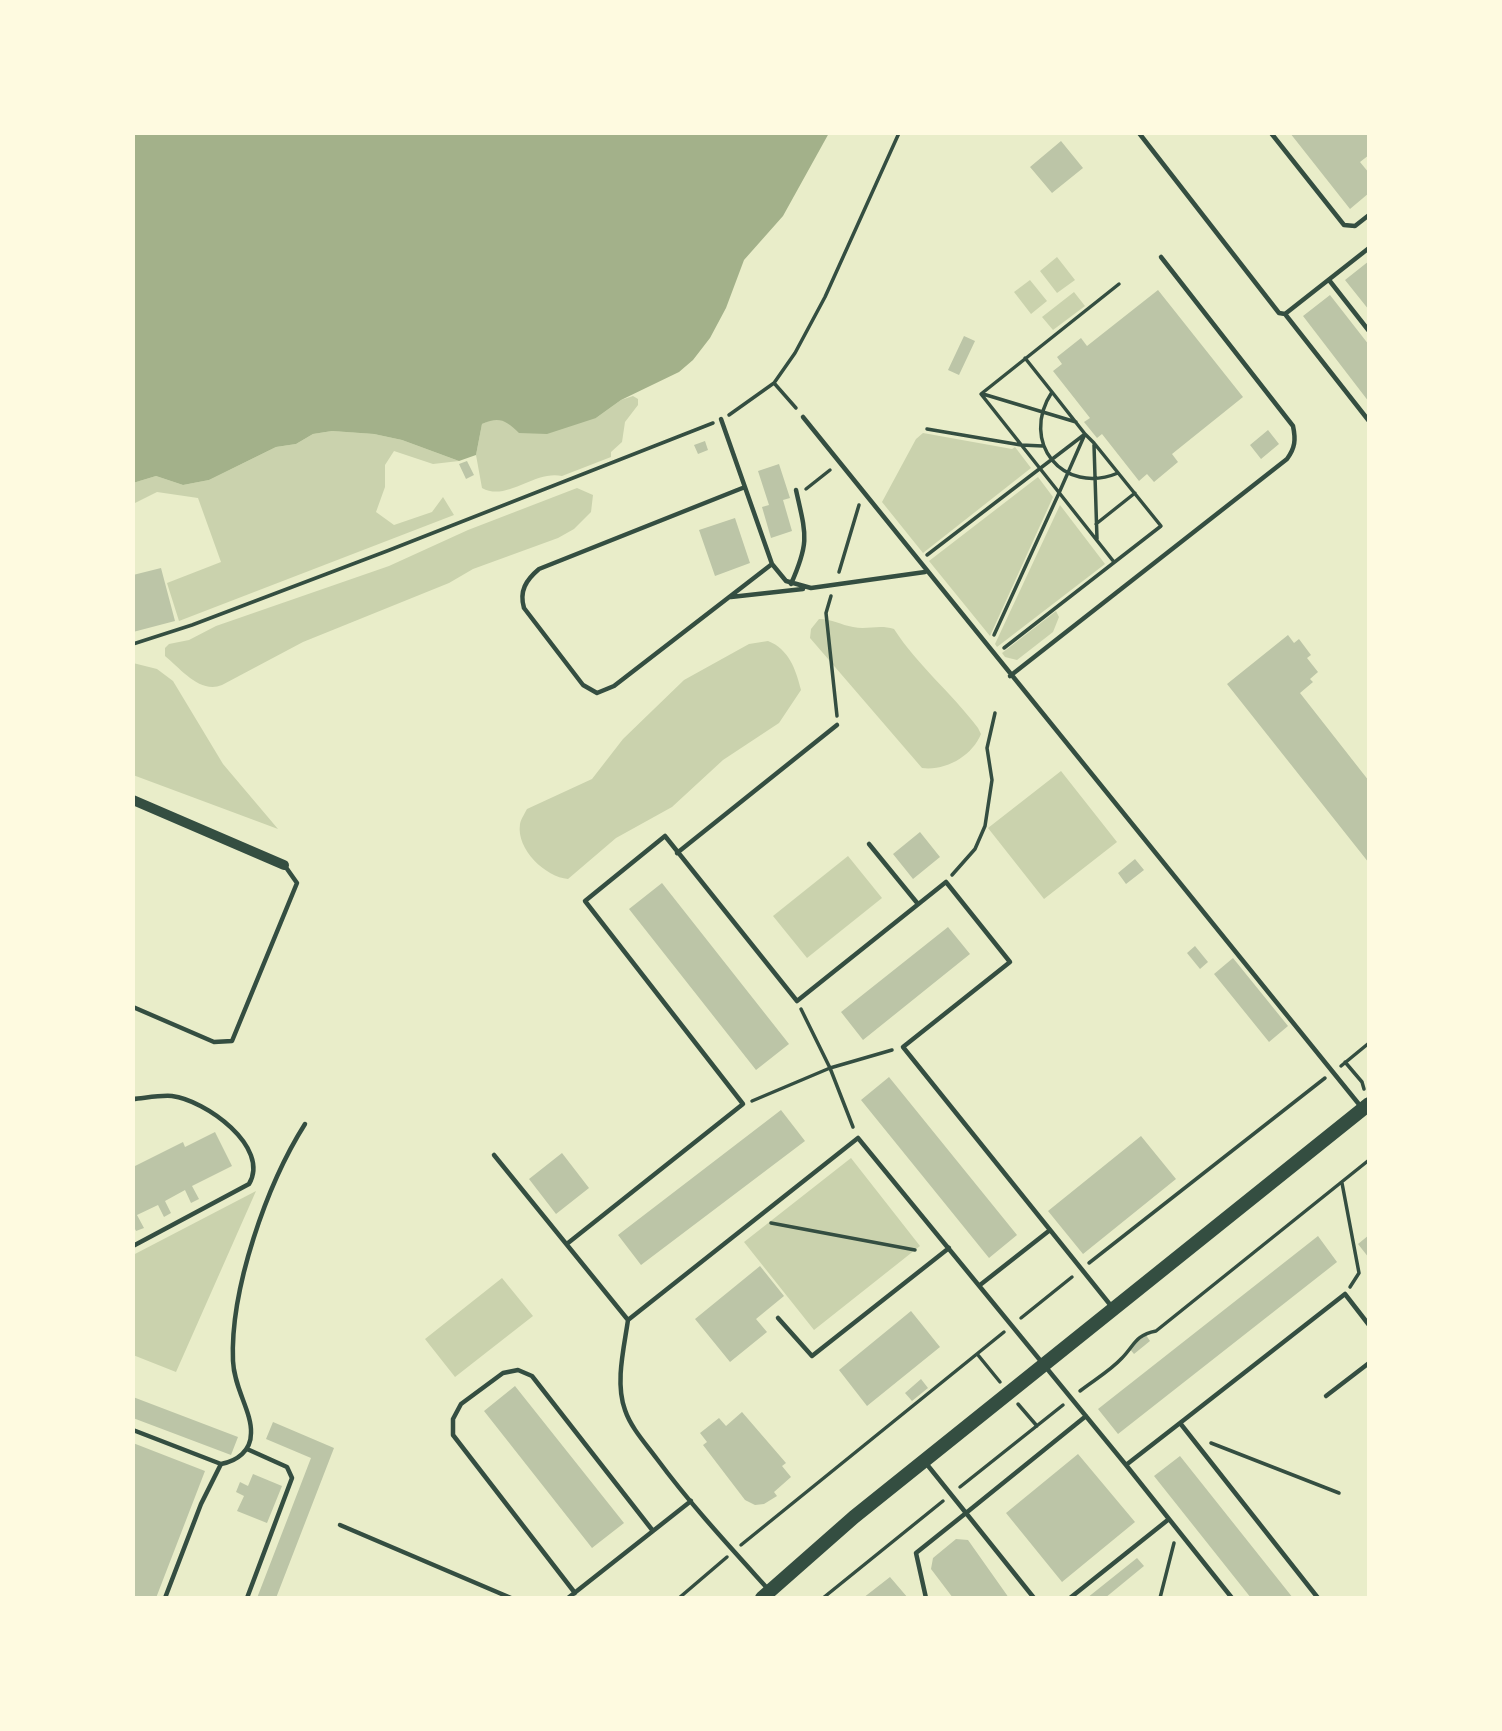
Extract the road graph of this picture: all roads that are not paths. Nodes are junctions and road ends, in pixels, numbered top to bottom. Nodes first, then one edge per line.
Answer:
1 (1139, 133) edge
2 (1271, 133) edge
3 (1369, 215) edge
4 (1369, 248) edge
5 (1161, 257) dead end
6 (1329, 280) junction
7 (1285, 314) junction
8 (1369, 331) edge
9 (803, 417) dead end
10 (721, 419) road end
11 (1369, 421) edge
12 (745, 487) junction
13 (797, 493) road end
14 (772, 564) junction
15 (926, 572) junction
16 (791, 584) junction
17 (811, 588) junction
18 (730, 597) junction
19 (1010, 676) junction
20 (838, 725) road end
21 (133, 800) edge
22 (869, 844) dead end
23 (677, 853) junction
24 (284, 865) joint
25 (918, 904) junction
26 (133, 1007) edge
27 (133, 1099) edge
28 (1366, 1107) edge
29 (305, 1124) dead end
30 (494, 1155) dead end
31 (1050, 1230) junction
32 (568, 1243) junction
33 (133, 1246) edge
34 (949, 1248) junction
35 (980, 1285) junction
36 (1113, 1308) junction
37 (778, 1318) dead end
38 (628, 1320) junction
39 (1369, 1325) edge
40 (1369, 1363) edge
41 (1044, 1364) junction
42 (1326, 1396) dead end
43 (1086, 1416) junction
44 (1180, 1423) junction
45 (133, 1430) edge
46 (247, 1450) junction
47 (925, 1461) junction
48 (221, 1464) junction
49 (1126, 1465) junction
50 (691, 1501) junction
51 (966, 1513) junction
52 (1169, 1519) junction
53 (340, 1525) dead end
54 (653, 1531) junction
55 (575, 1593) junction
56 (766, 1594) edge
57 (165, 1598) edge
58 (247, 1598) edge
59 (511, 1598) edge
60 (568, 1598) edge
61 (926, 1598) edge
62 (1034, 1598) edge
63 (1070, 1598) edge
64 (1232, 1598) edge
65 (1318, 1598) edge

1 - 7 lane
2 - 3 lane
4 - 6 lane
5 - 19 lane
6 - 7 lane
6 - 8 lane
7 - 11 lane
9 - 15 lane
10 - 12 lane
12 - 14 lane
12 - 18 lane
13 - 16 lane
14 - 16 lane
14 - 18 lane
15 - 17 lane
15 - 19 lane
16 - 17 lane
17 - 18 lane
19 - 28 lane
20 - 23 lane
21 - 24 street
22 - 25 lane
23 - 25 lane
23 - 32 lane
24 - 26 lane
25 - 31 lane
27 - 33 lane
28 - 36 main road
29 - 46 lane
30 - 32 lane
31 - 35 lane
31 - 36 lane
32 - 38 lane
34 - 35 lane
34 - 37 lane
34 - 38 lane
35 - 41 lane
36 - 41 main road
38 - 50 lane
39 - 44 lane
40 - 42 lane
41 - 43 lane
41 - 47 main road
43 - 49 lane
43 - 51 lane
44 - 49 lane
44 - 65 lane
45 - 48 lane
46 - 48 lane
46 - 58 lane
47 - 51 lane
47 - 56 main road
48 - 57 lane
49 - 52 lane
50 - 54 lane
50 - 56 lane
51 - 61 lane
51 - 62 lane
52 - 63 lane
52 - 64 lane
53 - 59 lane
54 - 55 lane
54 - 55 lane
55 - 60 lane

